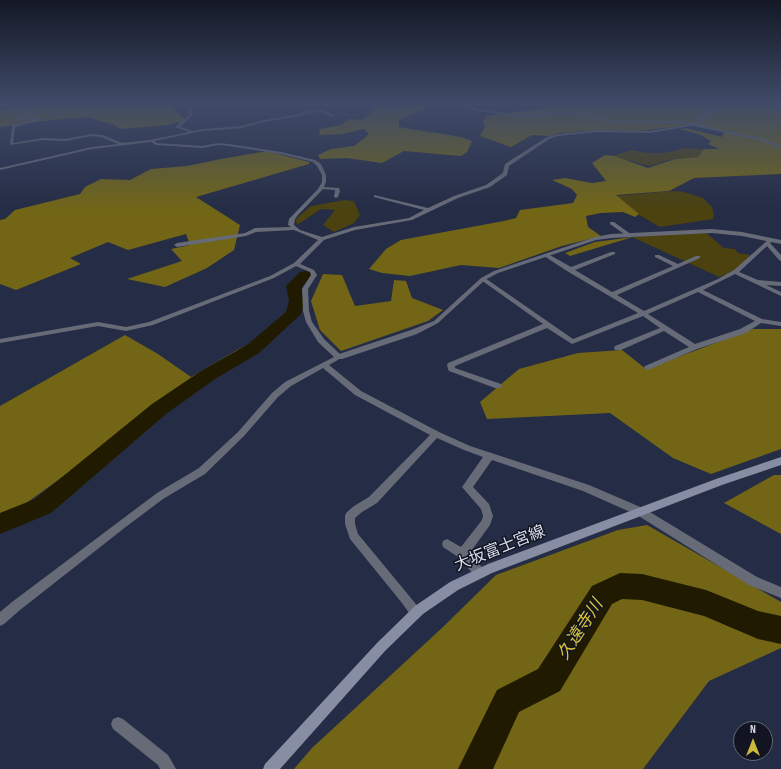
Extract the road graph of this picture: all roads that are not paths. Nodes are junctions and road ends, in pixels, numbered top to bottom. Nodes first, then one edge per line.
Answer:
1 (11, 140) edge
2 (37, 140) edge
3 (112, 140) edge
4 (155, 140) edge
5 (545, 140) edge
6 (762, 140) edge
7 (150, 141) junction
8 (123, 144) junction
9 (781, 147) edge
10 (0, 169) edge
11 (322, 188) junction
12 (376, 196) dead end
13 (336, 197) dead end
14 (430, 210) junction
15 (612, 222) dead end
16 (293, 229) junction
17 (629, 235) junction
18 (322, 239) junction
19 (769, 242) junction
20 (781, 242) edge
21 (177, 245) dead end
22 (613, 253) dead end
23 (546, 255) junction
24 (657, 256) dead end
25 (698, 257) dead end
26 (781, 259) edge
27 (296, 264) junction
28 (678, 266) junction
29 (569, 270) junction
30 (735, 272) junction
31 (483, 279) junction
32 (755, 282) junction
33 (781, 284) edge
34 (698, 290) junction
35 (781, 294) edge
36 (612, 295) junction
37 (642, 313) junction
38 (760, 321) junction
39 (781, 324) edge
40 (547, 325) junction
41 (665, 328) junction
42 (0, 341) edge
43 (694, 347) junction
44 (618, 348) dead end
45 (339, 357) junction
46 (324, 365) junction
47 (648, 368) dead end
48 (498, 386) dead end
49 (436, 434) junction
50 (490, 455) junction
51 (781, 462) edge
52 (641, 512) junction
53 (447, 544) dead end
54 (462, 554) junction
55 (480, 573) junction
56 (781, 593) edge
57 (416, 613) junction
58 (0, 620) edge
59 (118, 724) dead end
60 (169, 769) edge
61 (270, 769) edge

1 - 2 street
3 - 8 street
4 - 7 street
5 - 14 street
6 - 9 street
7 - 8 street
7 - 11 street
8 - 10 street
11 - 13 street
11 - 16 street
12 - 14 street
14 - 18 street
15 - 17 street
16 - 18 street
16 - 21 street
17 - 19 street
17 - 23 street
18 - 27 street
19 - 20 street
19 - 26 street
19 - 30 street
22 - 29 street
23 - 29 street
23 - 31 street
24 - 28 street
25 - 28 street
27 - 42 street
27 - 45 street
28 - 36 street
29 - 36 street
30 - 32 street
30 - 34 street
31 - 40 street
31 - 45 street
32 - 33 street
32 - 35 street
34 - 37 street
34 - 38 street
36 - 37 street
37 - 40 street
37 - 41 street
38 - 39 street
38 - 43 street
40 - 48 street
41 - 43 street
41 - 44 street
43 - 47 street
45 - 46 street
46 - 49 street
46 - 58 street
49 - 50 street
49 - 57 street
50 - 52 street
50 - 54 street
51 - 52 main road, 大坂富士宮線
52 - 55 main road, 大坂富士宮線
52 - 56 street
53 - 54 street
54 - 55 street
55 - 57 main road, 大坂富士宮線
57 - 61 main road, 大坂富士宮線
59 - 60 street

